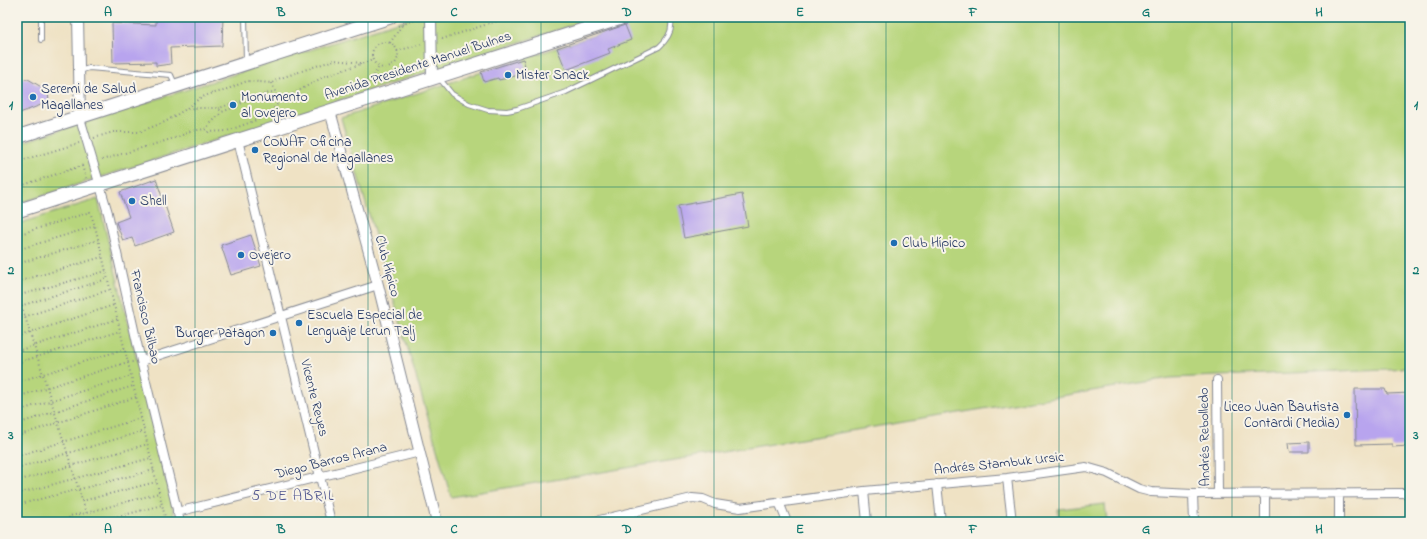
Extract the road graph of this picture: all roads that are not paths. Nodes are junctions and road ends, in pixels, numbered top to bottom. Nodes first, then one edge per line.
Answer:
1 (41, 17) edge
2 (78, 17) edge
3 (245, 17) edge
4 (390, 17) edge
5 (431, 17) edge
6 (624, 17) edge
7 (670, 17) edge
8 (41, 40) dead end
9 (246, 64) junction
10 (79, 71) junction
11 (435, 77) junction
12 (176, 87) junction
13 (330, 111) junction
14 (80, 118) junction
15 (17, 137) edge
16 (238, 140) junction
17 (101, 184) junction
18 (17, 211) edge
19 (378, 285) junction
20 (281, 316) junction
21 (141, 361) junction
22 (1217, 380) dead end
23 (420, 452) junction
24 (320, 477) junction
25 (1007, 478) junction
26 (937, 484) junction
27 (864, 491) junction
28 (1218, 493) junction
29 (1265, 493) junction
30 (1339, 493) junction
31 (1410, 493) edge
32 (1193, 494) junction
33 (779, 502) junction
34 (178, 512) junction
35 (632, 512) junction
36 (180, 522) edge
37 (331, 522) edge
38 (437, 522) edge
39 (591, 522) edge
40 (634, 522) edge
41 (787, 522) edge
42 (867, 522) edge
43 (941, 522) edge
44 (1012, 522) edge
45 (1194, 522) edge
46 (1265, 522) edge
47 (1339, 522) edge

1 - 8 lane
2 - 10 street
3 - 9 lane
4 - 9 main road
5 - 11 street
6 - 11 main road, Avenida Presidente Manuel Bulnes
7 - 11 lane
9 - 12 main road
10 - 12 lane
10 - 14 street
11 - 13 main road, Avenida Presidente Manuel Bulnes
12 - 14 main road
13 - 16 main road, Avenida Presidente Manuel Bulnes
13 - 19 street, Club Hípico
14 - 15 main road
14 - 17 street, Francisco Bilbao
16 - 17 main road, Avenida Presidente Manuel Bulnes
16 - 20 street, Vicente Reyes
17 - 18 main road, Avenida Presidente Manuel Bulnes
17 - 21 street, Francisco Bilbao
19 - 20 street
19 - 23 street, Club Hípico
20 - 21 street
20 - 24 street, Vicente Reyes
21 - 34 street, Francisco Bilbao
22 - 28 street, Andrés Rebolledo
23 - 24 street, Diego Barros Arana
23 - 38 street, Club Hípico
24 - 34 street, Diego Barros Arana
24 - 37 street, Vicente Reyes
25 - 26 street, Andrés Stambuk Ursic
25 - 32 street, Andrés Stambuk Ursic
25 - 44 street
26 - 27 street, Andrés Stambuk Ursic
26 - 43 street
27 - 33 street, Andrés Stambuk Ursic
27 - 42 street
28 - 29 street, Andrés Stambuk Ursic
28 - 32 street, Andrés Stambuk Ursic
29 - 30 street, Andrés Stambuk Ursic
29 - 46 street
30 - 31 street, Andrés Stambuk Ursic
30 - 47 street
32 - 45 street
33 - 35 street, Andrés Stambuk Ursic
33 - 41 street
34 - 36 street, Francisco Bilbao
35 - 39 street, Andrés Stambuk Ursic
35 - 40 street

